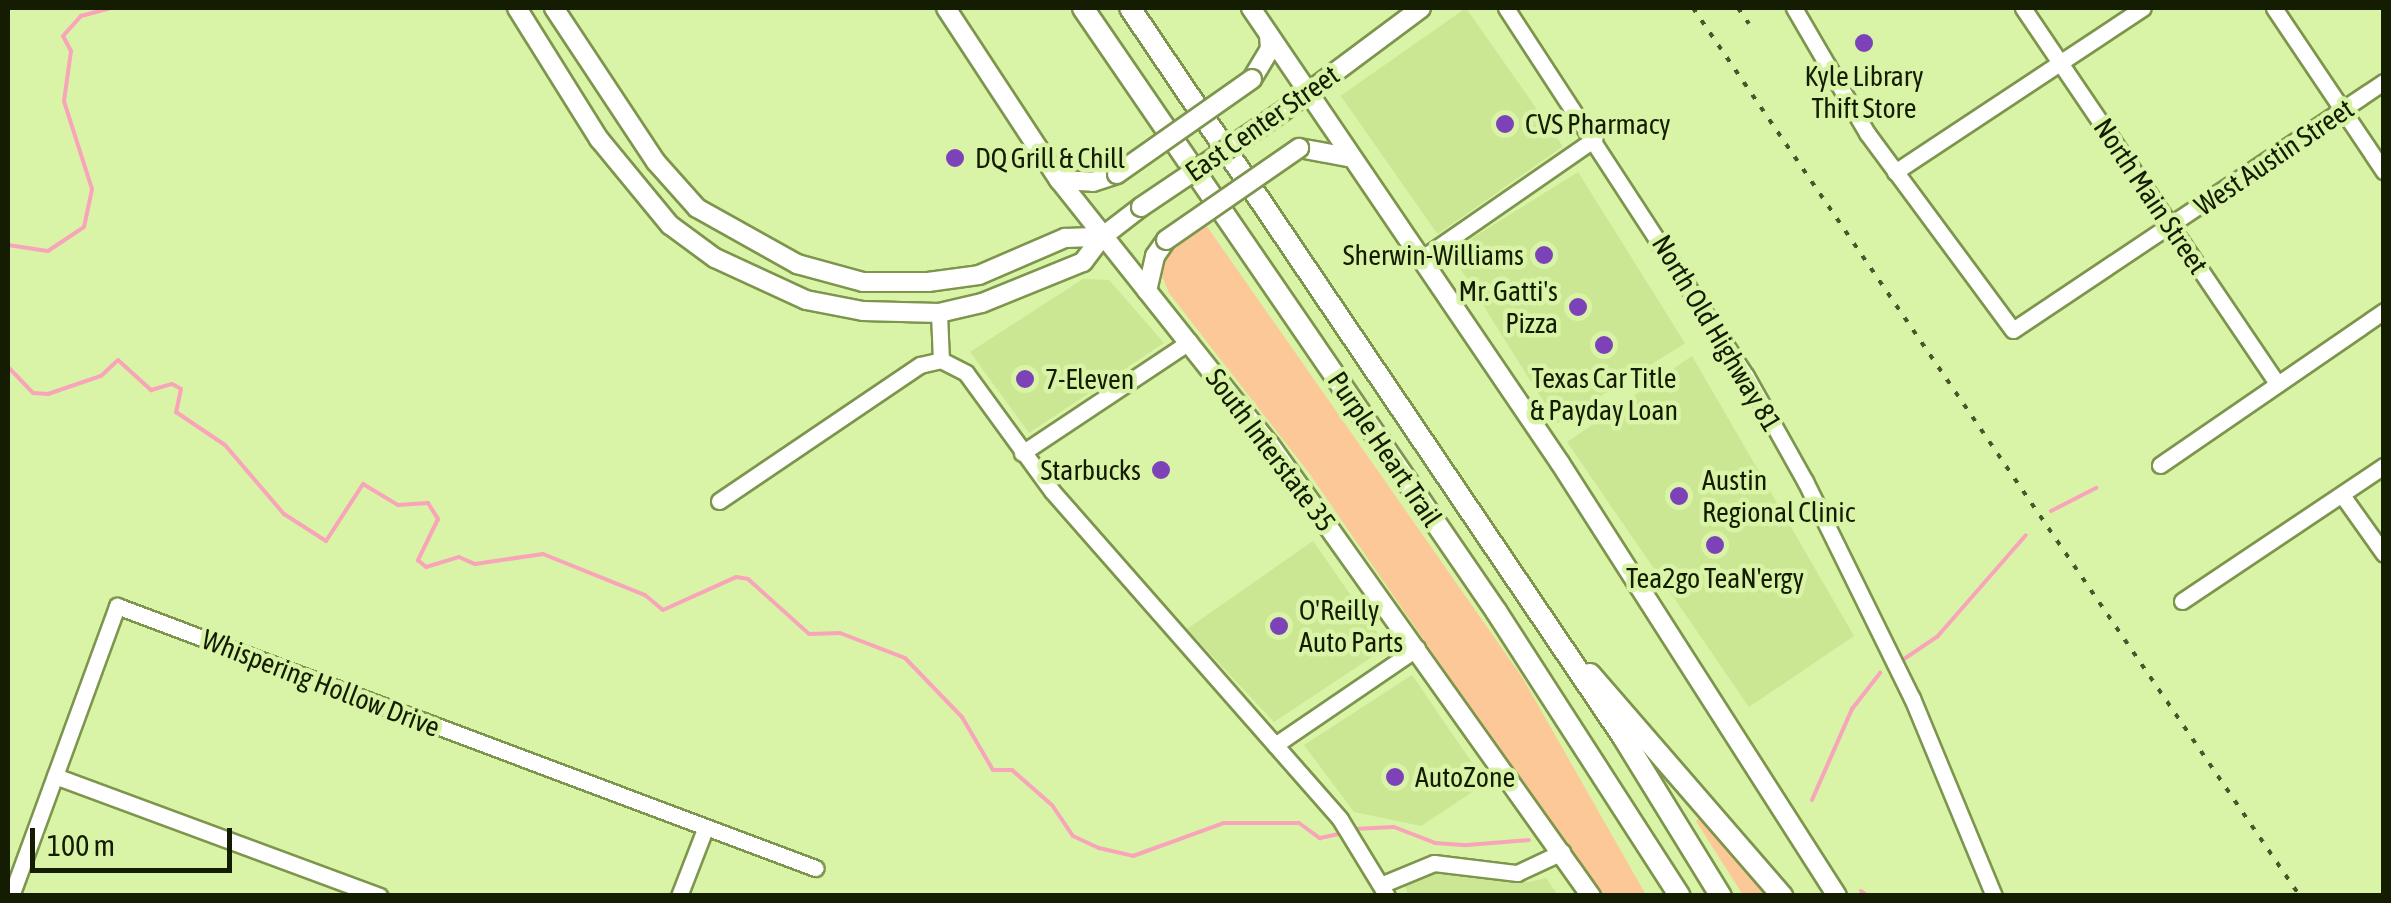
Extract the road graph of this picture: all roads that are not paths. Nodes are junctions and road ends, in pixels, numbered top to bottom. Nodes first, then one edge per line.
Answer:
1 (517, 8) edge
2 (554, 8) edge
3 (946, 8) edge
4 (1082, 8) edge
5 (1130, 8) edge
6 (1251, 8) edge
7 (1420, 8) edge
8 (1506, 8) edge
9 (1794, 8) edge
10 (2023, 8) edge
11 (2143, 8) edge
12 (2274, 8) edge
13 (1268, 32) junction
14 (2060, 64) junction
15 (2384, 82) edge
16 (1308, 94) junction
17 (2342, 110) junction
18 (1594, 139) junction
19 (1348, 157) junction
20 (1895, 172) junction
21 (2384, 172) edge
22 (1058, 180) junction
23 (2172, 226) junction
24 (1102, 236) junction
25 (1421, 260) junction
26 (1147, 291) junction
27 (2384, 311) edge
28 (939, 312) junction
29 (1189, 342) junction
30 (941, 360) junction
31 (2278, 384) junction
32 (1022, 452) junction
33 (2160, 465) dead end
34 (2384, 466) edge
35 (2342, 495) junction
36 (719, 501) dead end
37 (2384, 554) edge
38 (2182, 602) dead end
39 (1558, 642) junction
40 (1418, 648) junction
41 (1275, 745) junction
42 (55, 776) junction
43 (705, 829) junction
44 (1562, 852) junction
45 (815, 868) dead end
46 (1385, 890) edge
47 (12, 896) edge
48 (379, 896) edge
49 (679, 896) edge
50 (1592, 896) edge
51 (1680, 896) edge
52 (1722, 896) edge
53 (1782, 896) edge
54 (1837, 896) edge
55 (1994, 896) edge

1 - 28 main road, East Center Street
2 - 24 main road
3 - 22 main road, South Interstate 35
4 - 51 highway, Purple Heart Trail
5 - 39 highway, Purple Heart Trail
6 - 13 main road
7 - 16 main road, East Center Street
8 - 18 street, North Old Highway 81
9 - 20 street
10 - 14 street, North Main Street
11 - 14 street
12 - 17 street
13 - 16 main road
13 - 22 main road, bridge
14 - 20 street
14 - 23 street, North Main Street
15 - 17 street, West Austin Street
16 - 19 main road
16 - 24 main road, East Center Street, bridge
17 - 21 street
17 - 23 street, West Austin Street
18 - 25 street
18 - 55 street, North Old Highway 81
19 - 25 main road
19 - 26 main road, bridge
20 - 23 street, West Austin Street
22 - 24 main road, South Interstate 35
23 - 31 street, North Main Street
24 - 26 main road, South Interstate 35
24 - 28 main road, East Center Street
25 - 54 main road
26 - 29 main road, South Interstate 35
27 - 31 street
28 - 30 street
29 - 32 street
29 - 40 main road, South Interstate 35
30 - 32 street
30 - 36 street
31 - 33 street
32 - 41 street
34 - 35 street
35 - 37 street
35 - 38 street
39 - 52 highway, Purple Heart Trail
39 - 53 highway
40 - 41 street
40 - 44 main road, South Interstate 35
41 - 46 street
42 - 43 street, Whispering Hollow Drive
42 - 47 street, Whispering Hollow Drive
42 - 48 street
43 - 45 street, Whispering Hollow Drive
43 - 49 street
44 - 46 street
44 - 50 main road, South Interstate 35

